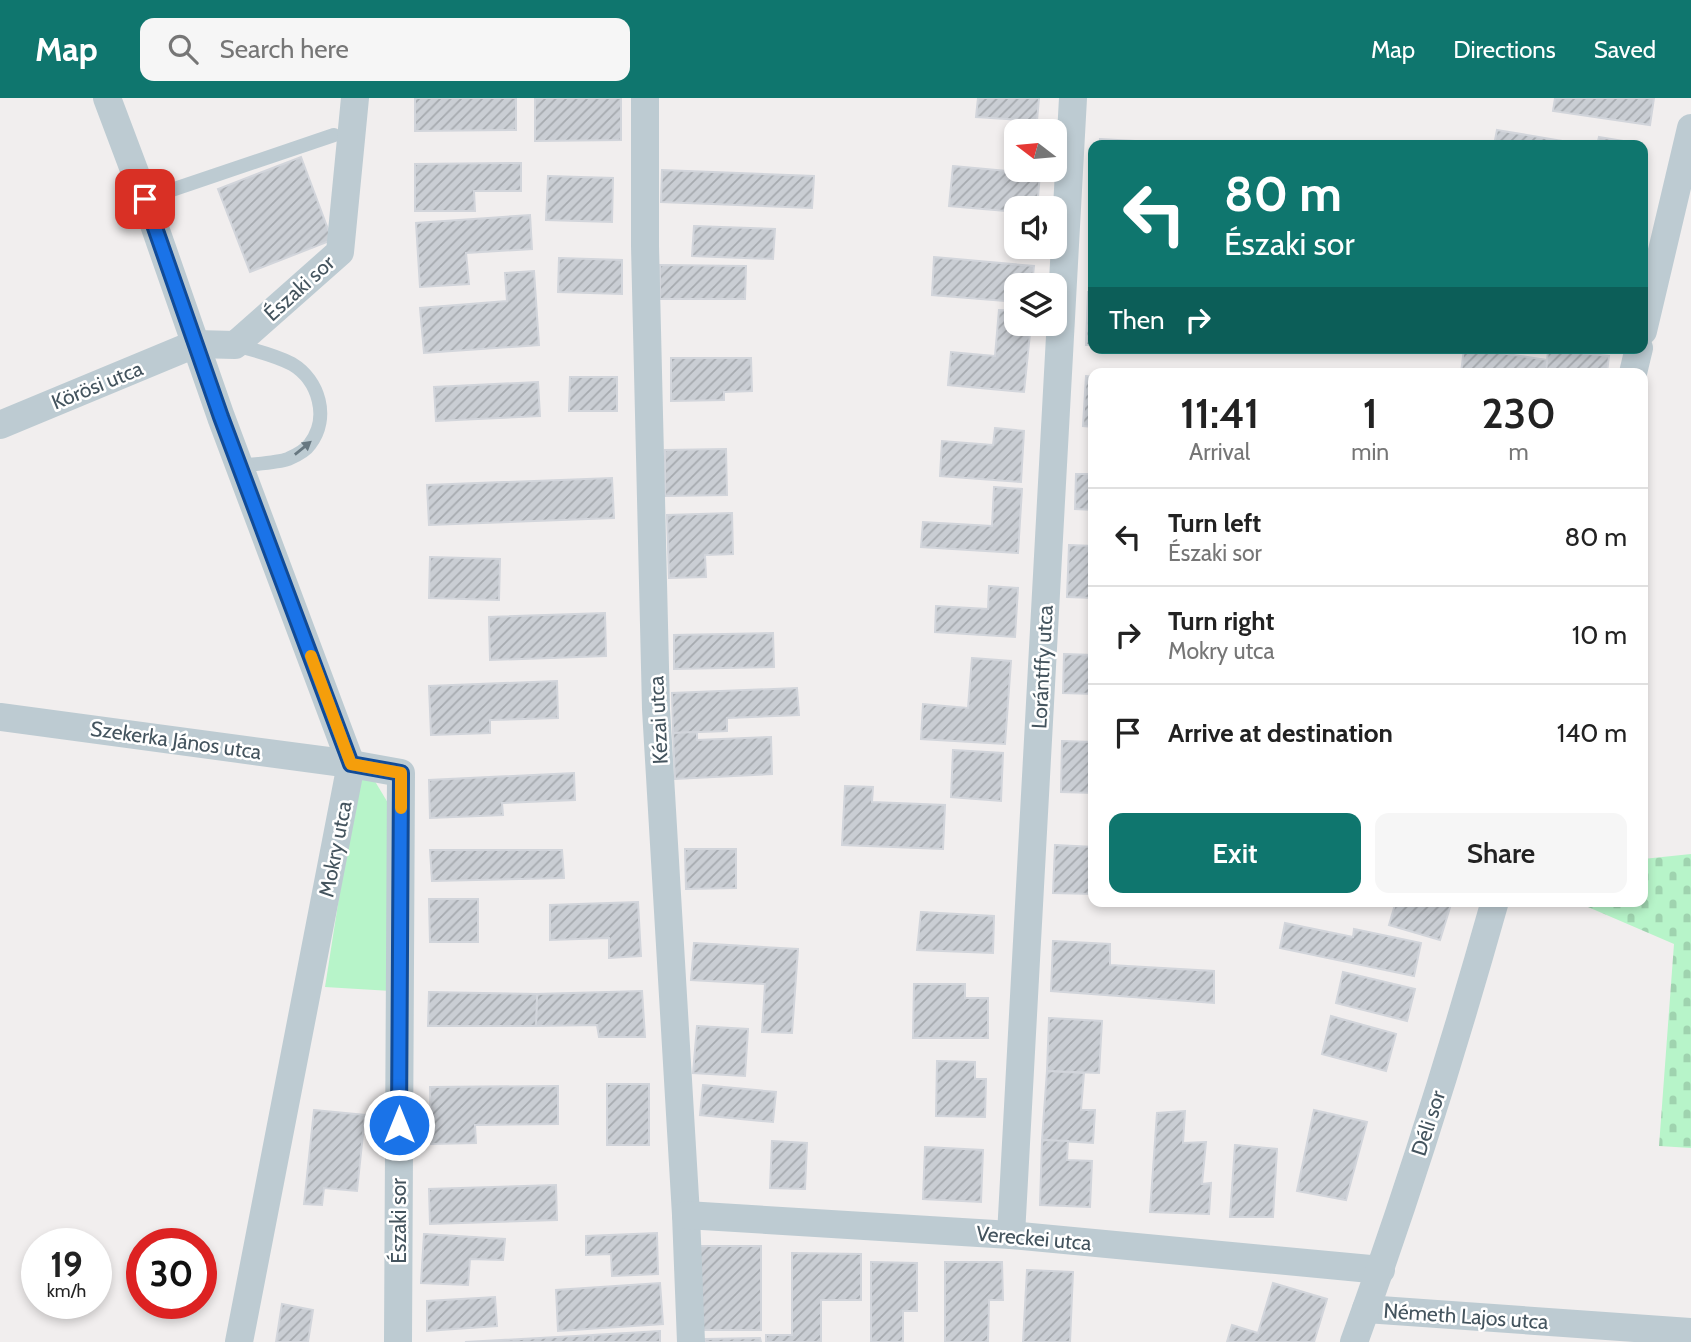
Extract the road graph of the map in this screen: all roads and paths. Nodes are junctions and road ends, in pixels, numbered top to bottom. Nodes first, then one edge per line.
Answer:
1 (107, 98) edge
2 (355, 98) edge
3 (645, 98) edge
4 (1073, 98) edge
5 (1691, 128) edge
6 (334, 135) dead end
7 (145, 199) junction
8 (1648, 310) edge
9 (195, 344) junction
10 (235, 345) junction
11 (0, 425) edge
12 (240, 466) junction
13 (0, 717) edge
14 (351, 764) junction
15 (1493, 907) edge
16 (686, 1215) junction
17 (1011, 1235) junction
18 (1381, 1270) junction
19 (1366, 1309) junction
20 (1691, 1332) edge
21 (239, 1342) edge
22 (398, 1342) edge
23 (691, 1342) edge
24 (1354, 1342) edge

1 - 7 street
2 - 10 street, Északi sor
3 - 16 street, Kézai utca
4 - 17 street, Lorántffy utca
5 - 8 street
6 - 7 lane
7 - 9 street
9 - 10 street
9 - 11 street, Körösi utca
9 - 12 street
12 -> 10 lane
12 - 14 street
13 - 14 street, Szekerka János utca
14 - 21 street, Mokry utca
14 - 22 street, Északi sor
15 - 18 street, Déli sor
16 - 17 street, Vereckei utca
16 - 23 street, Kézai utca
17 - 18 street, Vereckei utca
18 - 19 street, Déli sor
19 - 20 street, Németh Lajos utca
19 - 24 street, Déli sor

